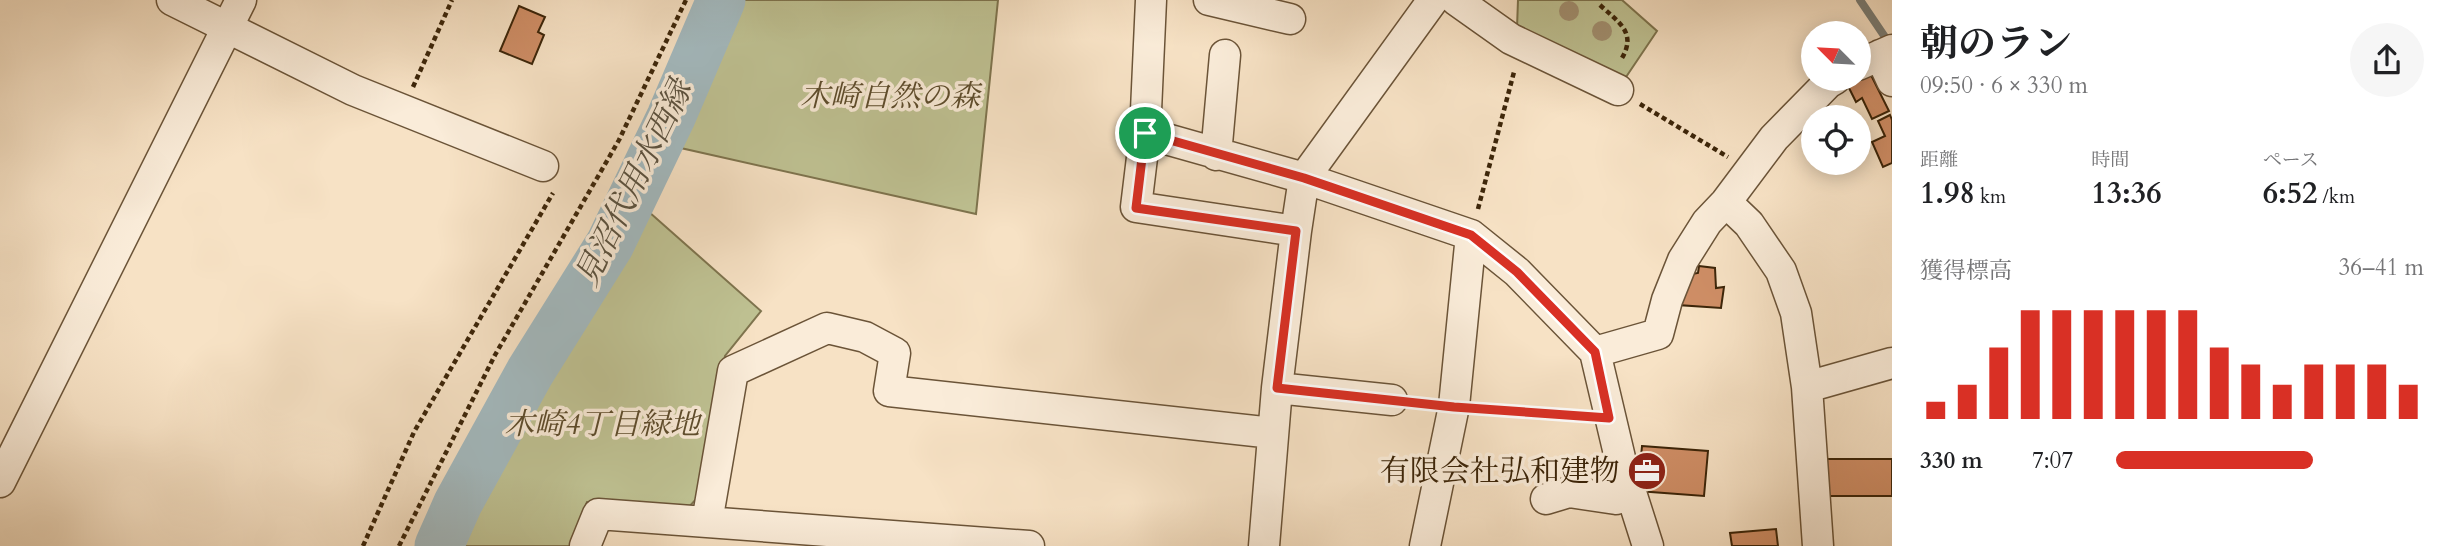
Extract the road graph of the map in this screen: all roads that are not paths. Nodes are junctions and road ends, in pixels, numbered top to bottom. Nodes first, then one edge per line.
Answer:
1 (172, 0) edge
2 (242, 0) edge
3 (1151, 0) edge
4 (1209, 0) edge
5 (1433, 0) edge
6 (1456, 0) edge
7 (1290, 19) dead end
8 (227, 28) junction
9 (1225, 55) dead end
10 (1618, 90) road end
11 (1820, 91) edge
12 (1145, 133) junction
13 (1216, 155) junction
14 (543, 166) road end
15 (1304, 178) junction
16 (1726, 202) junction
17 (1296, 231) junction
18 (1471, 235) junction
19 (1595, 352) junction
20 (1892, 363) edge
21 (1807, 387) junction
22 (1277, 388) junction
23 (1392, 400) dead end
24 (1273, 433) junction
25 (0, 482) edge
26 (1631, 493) junction
27 (1546, 499) dead end
28 (712, 531) edge
29 (856, 540) edge
30 (585, 546) edge
31 (1029, 546) edge
32 (1264, 546) edge
33 (1425, 546) edge
34 (1648, 546) edge
35 (1818, 546) edge

1 - 8 street
2 - 8 street
3 - 12 street
4 - 7 street
5 - 15 street
6 - 10 street
8 - 14 street
8 - 25 street
9 - 13 street
11 - 16 street
12 - 13 street
12 - 17 street
13 - 15 street
15 - 17 street
15 - 18 street
16 - 19 street
16 - 21 street
17 - 22 street
18 - 19 street
18 - 33 street
19 - 26 street
20 - 21 street
21 - 35 street
22 - 23 street
22 - 24 street
24 - 28 street
24 - 32 street
26 - 27 street
26 - 34 street
28 - 29 street
28 - 30 street
29 - 31 street

